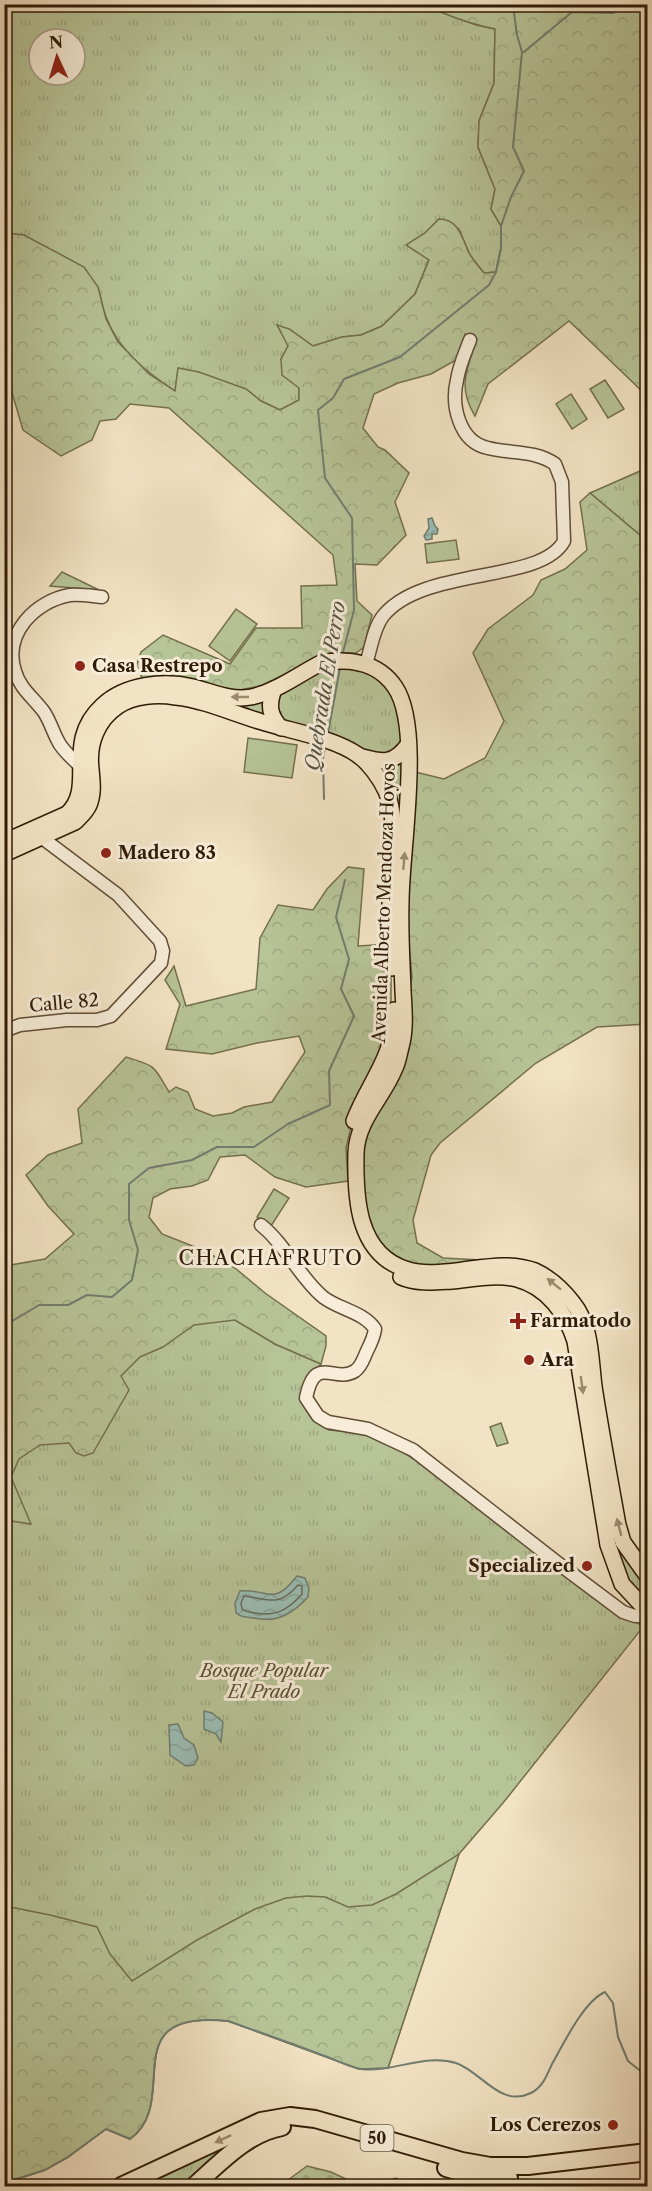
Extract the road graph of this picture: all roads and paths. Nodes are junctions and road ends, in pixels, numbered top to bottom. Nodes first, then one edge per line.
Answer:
1 (470, 340) dead end
2 (102, 597) dead end
3 (359, 662) junction
4 (274, 689) junction
5 (280, 728) junction
6 (408, 745) junction
7 (359, 756) junction
8 (79, 765) junction
9 (41, 837) junction
10 (4, 842) edge
11 (4, 854) edge
12 (4, 1031) edge
13 (261, 1224) dead end
14 (648, 1577) edge
15 (648, 1614) edge
16 (648, 2152) edge
17 (648, 2163) edge
18 (120, 2187) edge
19 (194, 2187) edge

1 - 3 street
2 - 8 street
3 - 4 main road
3 - 6 main road, Avenida Alberto Mendoza Hoyos
4 - 5 main road
4 -> 8 main road
5 - 7 main road, Avenida Alberto Mendoza Hoyos
5 - 9 main road, Avenida Alberto Mendoza Hoyos
6 - 7 main road
14 -> 6 main road, Avenida Alberto Mendoza Hoyos
7 -> 15 main road, Avenida Alberto Mendoza Hoyos
8 - 10 main road
9 - 11 main road, Avenida Alberto Mendoza Hoyos
9 - 12 street, Calle 82
13 - 15 street
16 -> 18 highway, 50
17 - 19 highway, 50

